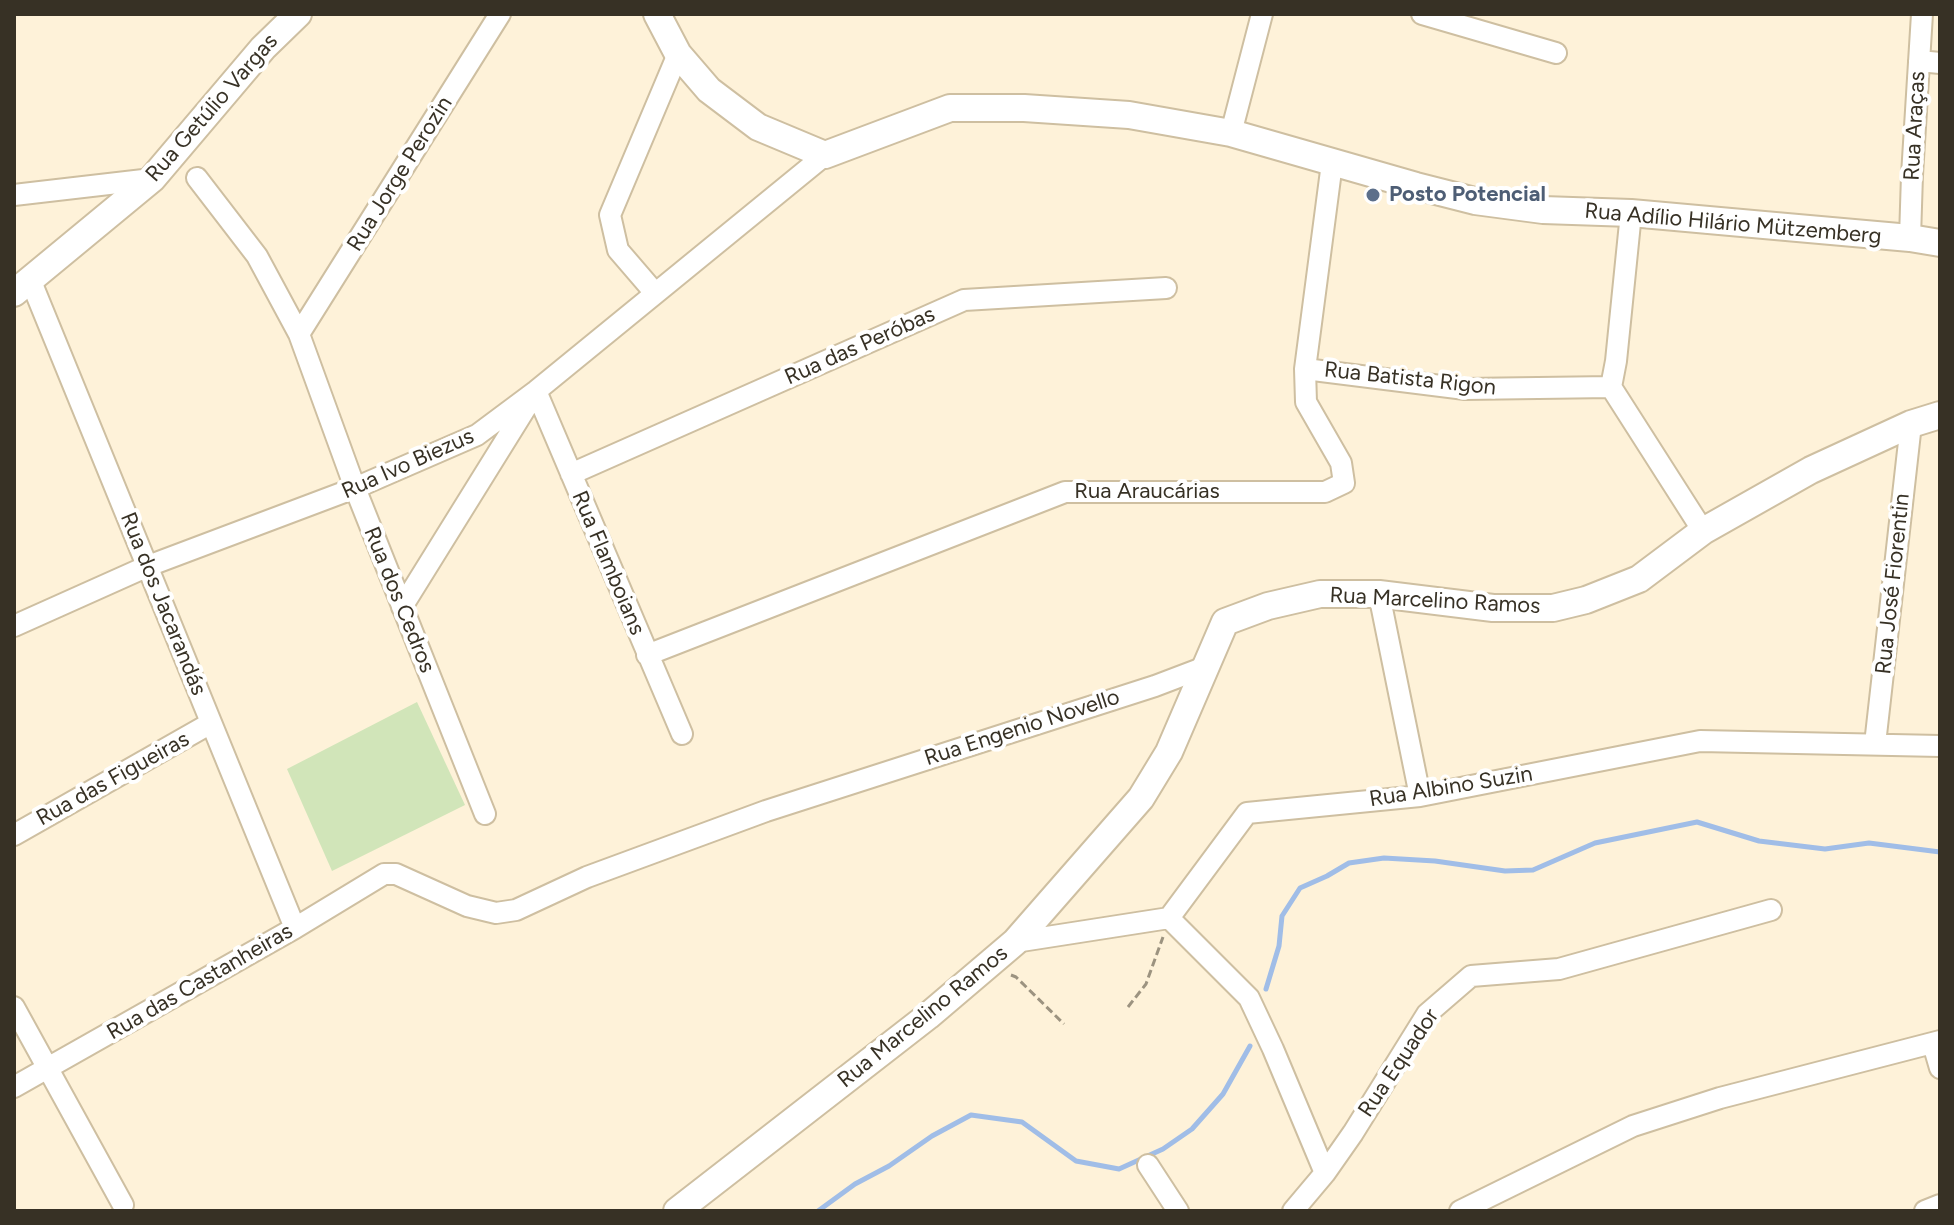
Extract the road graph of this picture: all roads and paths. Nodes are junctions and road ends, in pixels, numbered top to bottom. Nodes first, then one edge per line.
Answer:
1 (298, 14) edge
2 (500, 14) edge
3 (657, 14) edge
4 (1262, 14) edge
5 (1422, 14) edge
6 (1922, 14) edge
7 (1556, 53) dead end
8 (678, 54) junction
9 (1919, 61) junction
10 (1940, 63) edge
11 (1231, 133) junction
12 (825, 155) junction
13 (1332, 163) junction
14 (197, 178) dead end
15 (152, 179) junction
16 (14, 195) edge
17 (1631, 213) junction
18 (1910, 238) junction
19 (1940, 243) edge
20 (22, 286) edge
21 (1166, 288) dead end
22 (655, 293) junction
23 (299, 334) junction
24 (1305, 369) junction
25 (1611, 387) junction
26 (536, 391) junction
27 (1940, 415) edge
28 (1911, 424) junction
29 (571, 474) junction
30 (355, 488) junction
31 (1703, 531) junction
32 (148, 566) junction
33 (1379, 594) junction
34 (402, 607) junction
35 (14, 626) edge
36 (647, 655) junction
37 (1205, 667) junction
38 (211, 723) junction
39 (682, 734) dead end
40 (1875, 744) junction
41 (1940, 746) edge
42 (1420, 796) junction
43 (485, 814) dead end
44 (14, 835) edge
45 (384, 874) joint
46 (1771, 910) dead end
47 (1169, 918) junction
48 (295, 928) junction
49 (1015, 942) junction
50 (1002, 971) dead end
51 (14, 1007) edge
52 (1128, 1007) dead end
53 (1064, 1024) dead end
54 (1936, 1042) edge
55 (1940, 1068) edge
56 (48, 1069) junction
57 (14, 1087) edge
58 (1148, 1165) dead end
59 (1325, 1173) junction
60 (123, 1205) dead end
61 (1940, 1205) edge
62 (677, 1211) edge
63 (1178, 1211) edge
64 (1293, 1211) edge
65 (1460, 1211) edge
66 (1925, 1211) edge

1 - 15 main road, Rua Getúlio Vargas
2 - 23 street, Rua Jorge Perozin
3 - 8 main road
4 - 11 street
5 - 7 street
6 - 9 street, Rua Araças
8 - 12 main road
8 - 22 street
9 - 10 street
9 - 18 street, Rua Araças
11 - 12 main road, Rua Adílio Hilário Mützemberg
11 - 13 main road, Rua Adílio Hilário Mützemberg
12 - 22 street, Rua Ivo Biezus
13 - 17 main road, Rua Adílio Hilário Mützemberg
13 - 24 street, Rua Araucárias
14 - 23 street, Rua dos Cedros
15 - 16 street
15 - 20 main road, Rua Getúlio Vargas
17 - 18 main road, Rua Adílio Hilário Mützemberg
17 - 25 street
18 - 19 main road, Rua Adílio Hilário Mützemberg
20 - 32 street, Rua dos Jacarandás
21 - 29 street, Rua das Peróbas
22 - 26 street, Rua Ivo Biezus
23 - 30 street, Rua dos Cedros
24 - 25 street, Rua Batista Rigon
24 - 36 street, Rua Araucárias
25 - 31 street
26 - 29 street, Rua Flamboians
26 - 30 street, Rua Ivo Biezus
26 - 34 street
27 - 28 main road, Rua Marcelino Ramos
28 - 31 main road, Rua Marcelino Ramos
28 - 40 street, Rua José Fiorentin
29 - 36 street, Rua Flamboians
30 - 32 street, Rua Ivo Biezus
30 - 34 street, Rua dos Cedros
31 - 33 main road, Rua Marcelino Ramos
32 - 35 street, Rua Ivo Biezus
32 - 38 street, Rua dos Jacarandás
33 - 37 main road, Rua Marcelino Ramos
33 - 42 street
34 - 43 street, Rua dos Cedros
36 - 39 street, Rua Flamboians
37 - 45 street, Rua Engenio Novello
37 - 49 main road, Rua Marcelino Ramos
38 - 44 street, Rua das Figueiras
38 - 48 street, Rua dos Jacarandás
40 - 41 street, Rua Albino Suzin
40 - 42 street, Rua Albino Suzin
42 - 47 street, Rua Albino Suzin
45 - 48 street, Rua das Castanheiras
46 - 59 street, Rua Equador
47 - 49 street
47 - 52 path
47 - 59 street
48 - 56 street, Rua das Castanheiras
49 - 62 main road, Rua Marcelino Ramos
50 - 53 path
51 - 56 street
54 - 55 street
54 - 65 street
56 - 57 street, Rua das Castanheiras
56 - 60 street
58 - 63 street
59 - 64 street, Rua Equador
61 - 66 street

